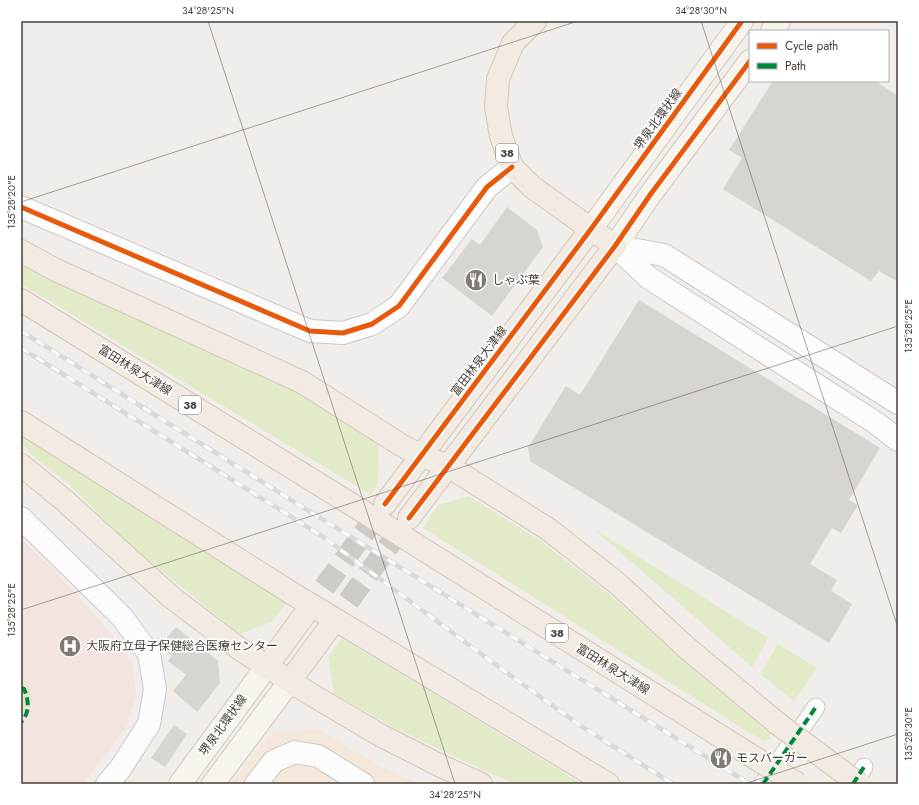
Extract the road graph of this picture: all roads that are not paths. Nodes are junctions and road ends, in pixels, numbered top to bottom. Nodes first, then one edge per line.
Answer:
1 (535, 21) edge
2 (742, 21) edge
3 (779, 21) edge
4 (773, 30) edge
5 (749, 62) edge
6 (512, 167) junction
7 (21, 207) edge
8 (590, 229) junction
9 (615, 246) junction
10 (21, 251) edge
11 (21, 300) edge
12 (898, 403) edge
13 (21, 422) edge
14 (898, 440) edge
15 (420, 455) junction
16 (21, 465) edge
17 (448, 466) junction
18 (385, 504) tunnel mouth
19 (21, 518) edge
20 (409, 518) tunnel mouth
21 (305, 614) tunnel mouth
22 (329, 628) tunnel mouth
23 (267, 666) junction
24 (290, 681) junction
25 (816, 707) dead end
26 (862, 776) edge
27 (107, 784) edge
28 (180, 784) edge
29 (213, 784) edge
30 (256, 784) edge
31 (363, 784) edge
32 (481, 784) edge
33 (608, 784) edge
34 (763, 784) edge
35 (798, 784) edge
36 (853, 784) edge

1 - 6 main road, 38
2 - 8 main road, 堺泉北環状線
3 - 4 main road
5 - 9 main road
6 - 7 street
6 - 8 main road, 38
8 - 9 main road, 38
8 - 15 main road, 富田林泉大津線
9 - 12 street
9 - 14 street
9 - 17 main road
10 - 15 main road
11 - 35 main road, 富田林泉大津線 / 38, bridge
13 - 33 main road
15 - 17 main road
15 - 18 main road, 富田林泉大津線
16 - 23 main road
17 - 20 main road
17 - 26 main road, bridge
19 - 27 street
21 - 23 main road
22 - 24 main road
23 - 24 main road
23 - 28 main road, 堺泉北環状線
24 - 29 main road
24 - 32 main road
25 - 34 street
26 - 36 street
30 - 31 street

